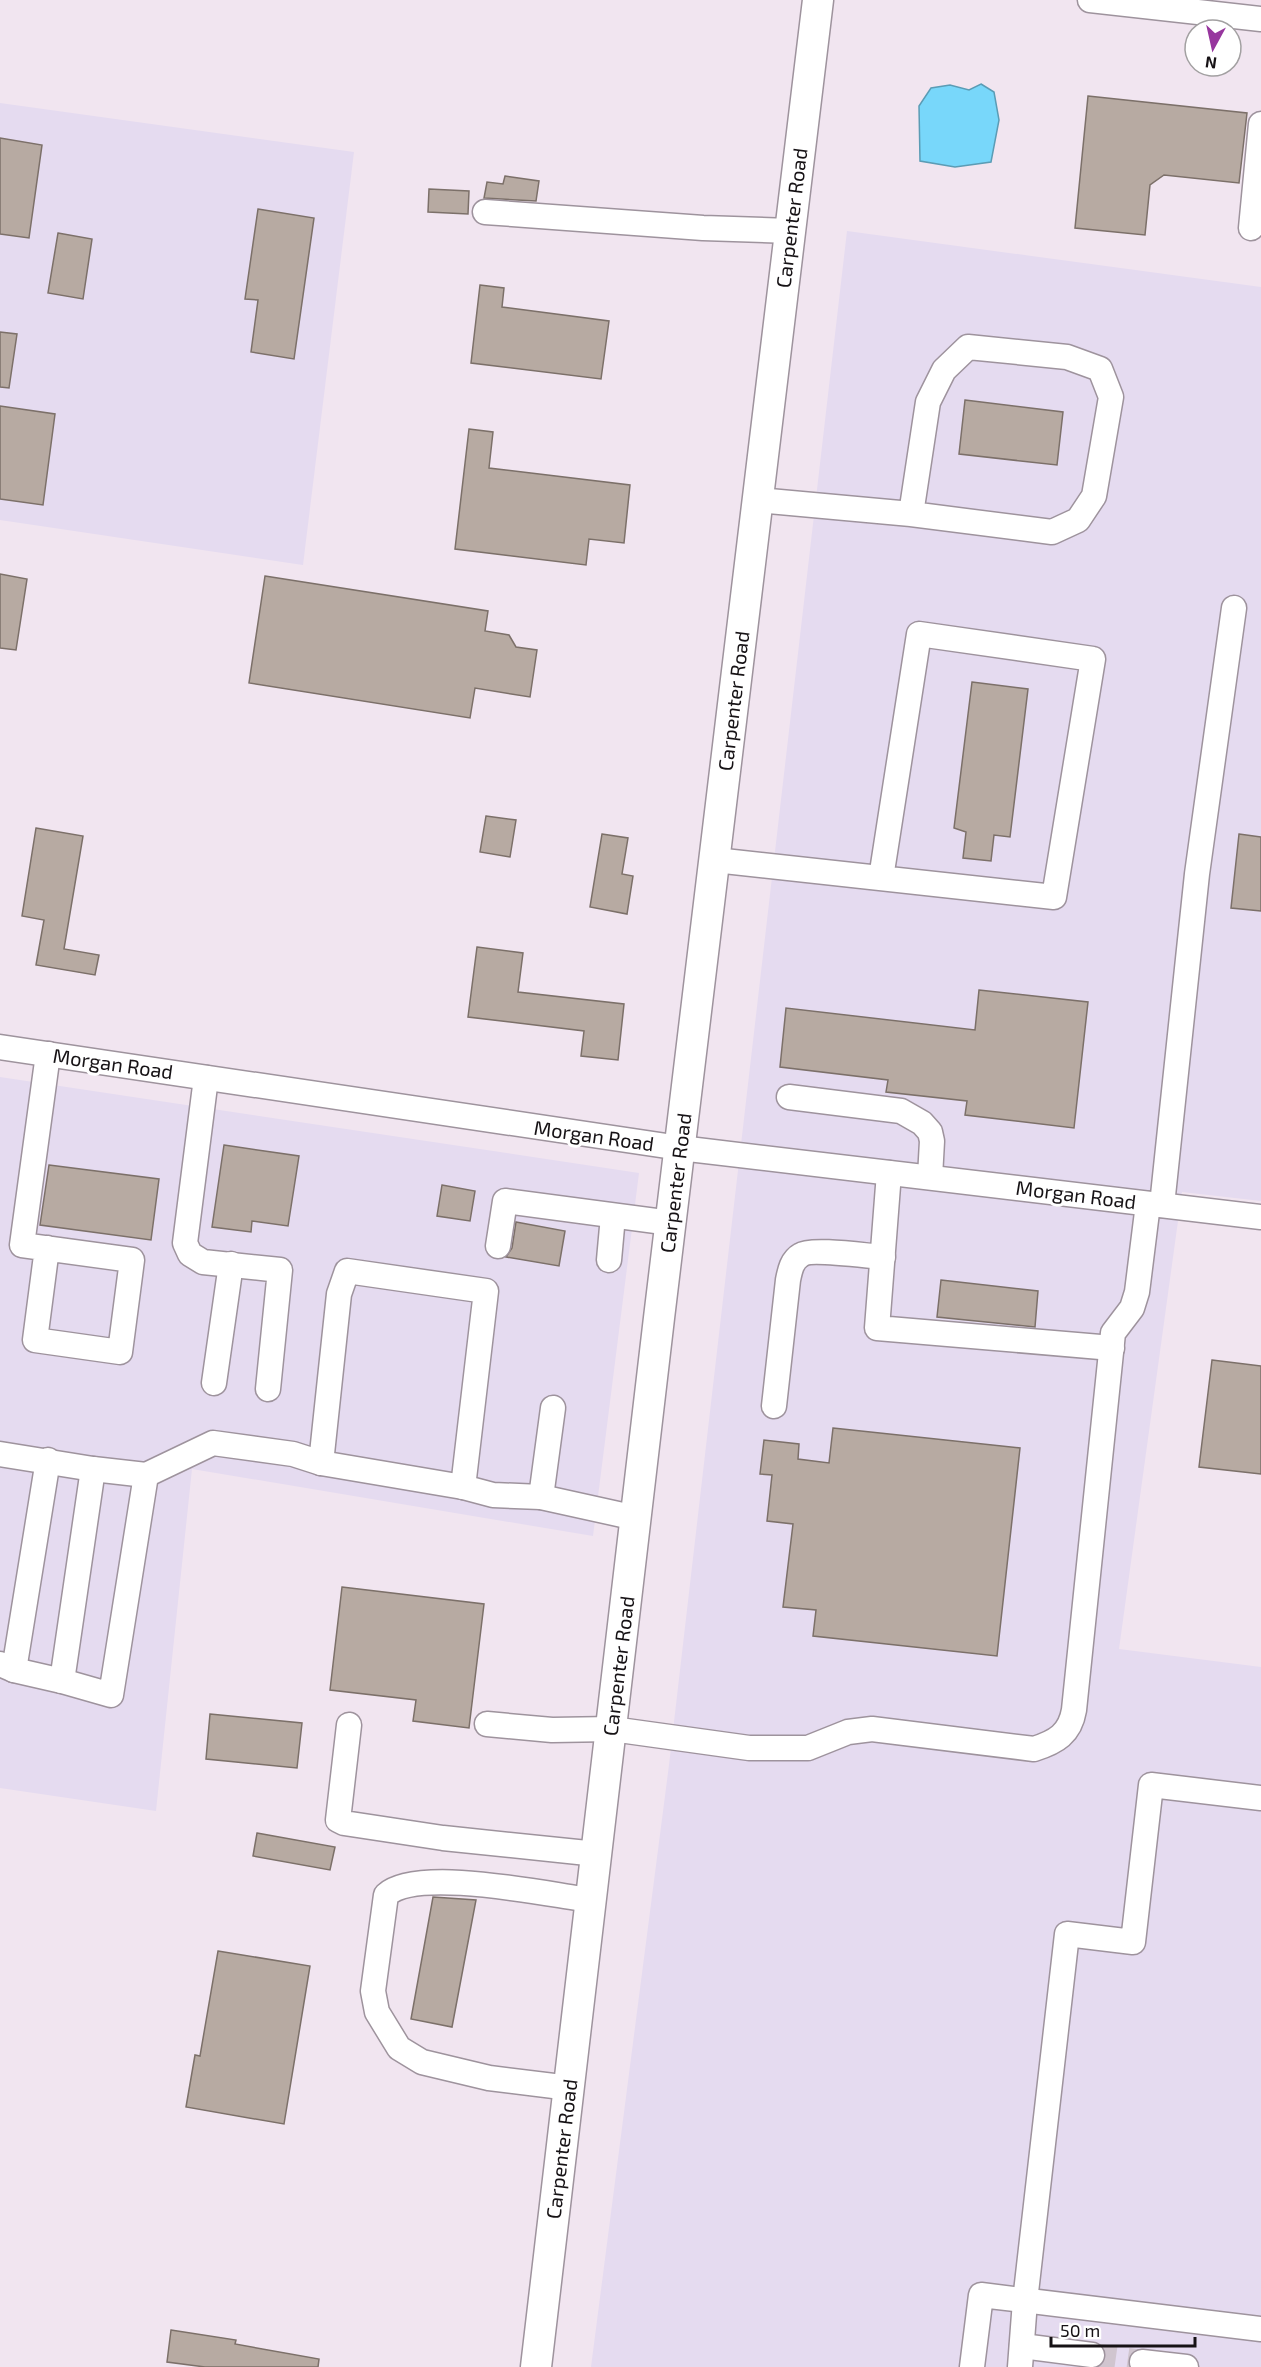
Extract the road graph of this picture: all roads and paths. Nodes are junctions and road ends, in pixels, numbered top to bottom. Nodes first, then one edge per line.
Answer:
1 (818, 0) edge
2 (1090, 0) edge
3 (1261, 19) edge
4 (1261, 124) edge
5 (485, 212) dead end
6 (1251, 228) dead end
7 (790, 231) junction
8 (758, 500) junction
9 (911, 514) junction
10 (1234, 608) dead end
11 (715, 860) junction
12 (881, 878) junction
13 (0, 1047) edge
14 (48, 1054) junction
15 (206, 1078) junction
16 (789, 1097) dead end
17 (680, 1148) junction
18 (889, 1173) junction
19 (930, 1178) junction
20 (1155, 1204) junction
21 (614, 1216) junction
22 (1261, 1217) edge
23 (671, 1223) junction
24 (498, 1246) dead end
25 (47, 1248) junction
26 (883, 1257) junction
27 (609, 1260) dead end
28 (231, 1264) junction
29 (1112, 1348) junction
30 (214, 1383) dead end
31 (268, 1389) dead end
32 (774, 1406) dead end
33 (553, 1408) dead end
34 (0, 1454) edge
35 (48, 1460) junction
36 (321, 1463) junction
37 (93, 1469) junction
38 (146, 1475) junction
39 (462, 1487) junction
40 (541, 1497) junction
41 (636, 1518) junction
42 (7, 1667) edge
43 (62, 1681) junction
44 (487, 1724) dead end
45 (349, 1725) dead end
46 (612, 1728) junction
47 (1261, 1798) edge
48 (597, 1854) junction
49 (591, 1900) junction
50 (570, 2088) junction
51 (1025, 2301) junction
52 (1261, 2329) edge
53 (1092, 2355) tunnel mouth
54 (1021, 2357) edge
55 (1142, 2362) dead end
56 (536, 2367) edge
57 (972, 2367) edge
58 (1186, 2367) edge

1 - 7 main road, Carpenter Road
2 - 3 street
4 - 6 street
5 - 7 street
7 - 8 main road, Carpenter Road
8 - 9 street
8 - 11 main road, Carpenter Road
9 - 9 street
10 - 20 street
11 - 12 street
11 - 17 main road, Carpenter Road
12 - 12 street
13 - 14 street, Morgan Road
14 - 15 street, Morgan Road
14 - 25 street
15 - 17 street, Morgan Road
15 - 28 street
16 - 19 street
17 - 18 street, Morgan Road
17 - 23 main road, Carpenter Road
18 - 19 street, Morgan Road
18 - 26 street
19 - 20 street, Morgan Road
20 - 22 street, Morgan Road
20 - 29 street
21 - 23 street
21 - 24 street
21 - 27 street
23 - 41 main road, Carpenter Road
25 - 25 street
26 - 29 street
26 - 32 street
28 - 30 street
28 - 31 street
29 - 46 street
33 - 40 street
34 - 35 street
35 - 37 street
35 - 42 street
36 - 38 street
36 - 39 street
36 - 39 street
37 - 38 street
37 - 43 street
38 - 43 street
39 - 40 street
40 - 41 street
41 - 46 main road, Carpenter Road
42 - 43 street
44 - 46 street
45 - 48 street
46 - 48 main road, Carpenter Road
47 - 51 street
48 - 49 main road, Carpenter Road
49 - 50 main road, Carpenter Road
49 - 50 street
50 - 56 main road, Carpenter Road
51 - 52 street
51 - 54 street
51 - 57 street
53 - 54 street
55 - 58 street

